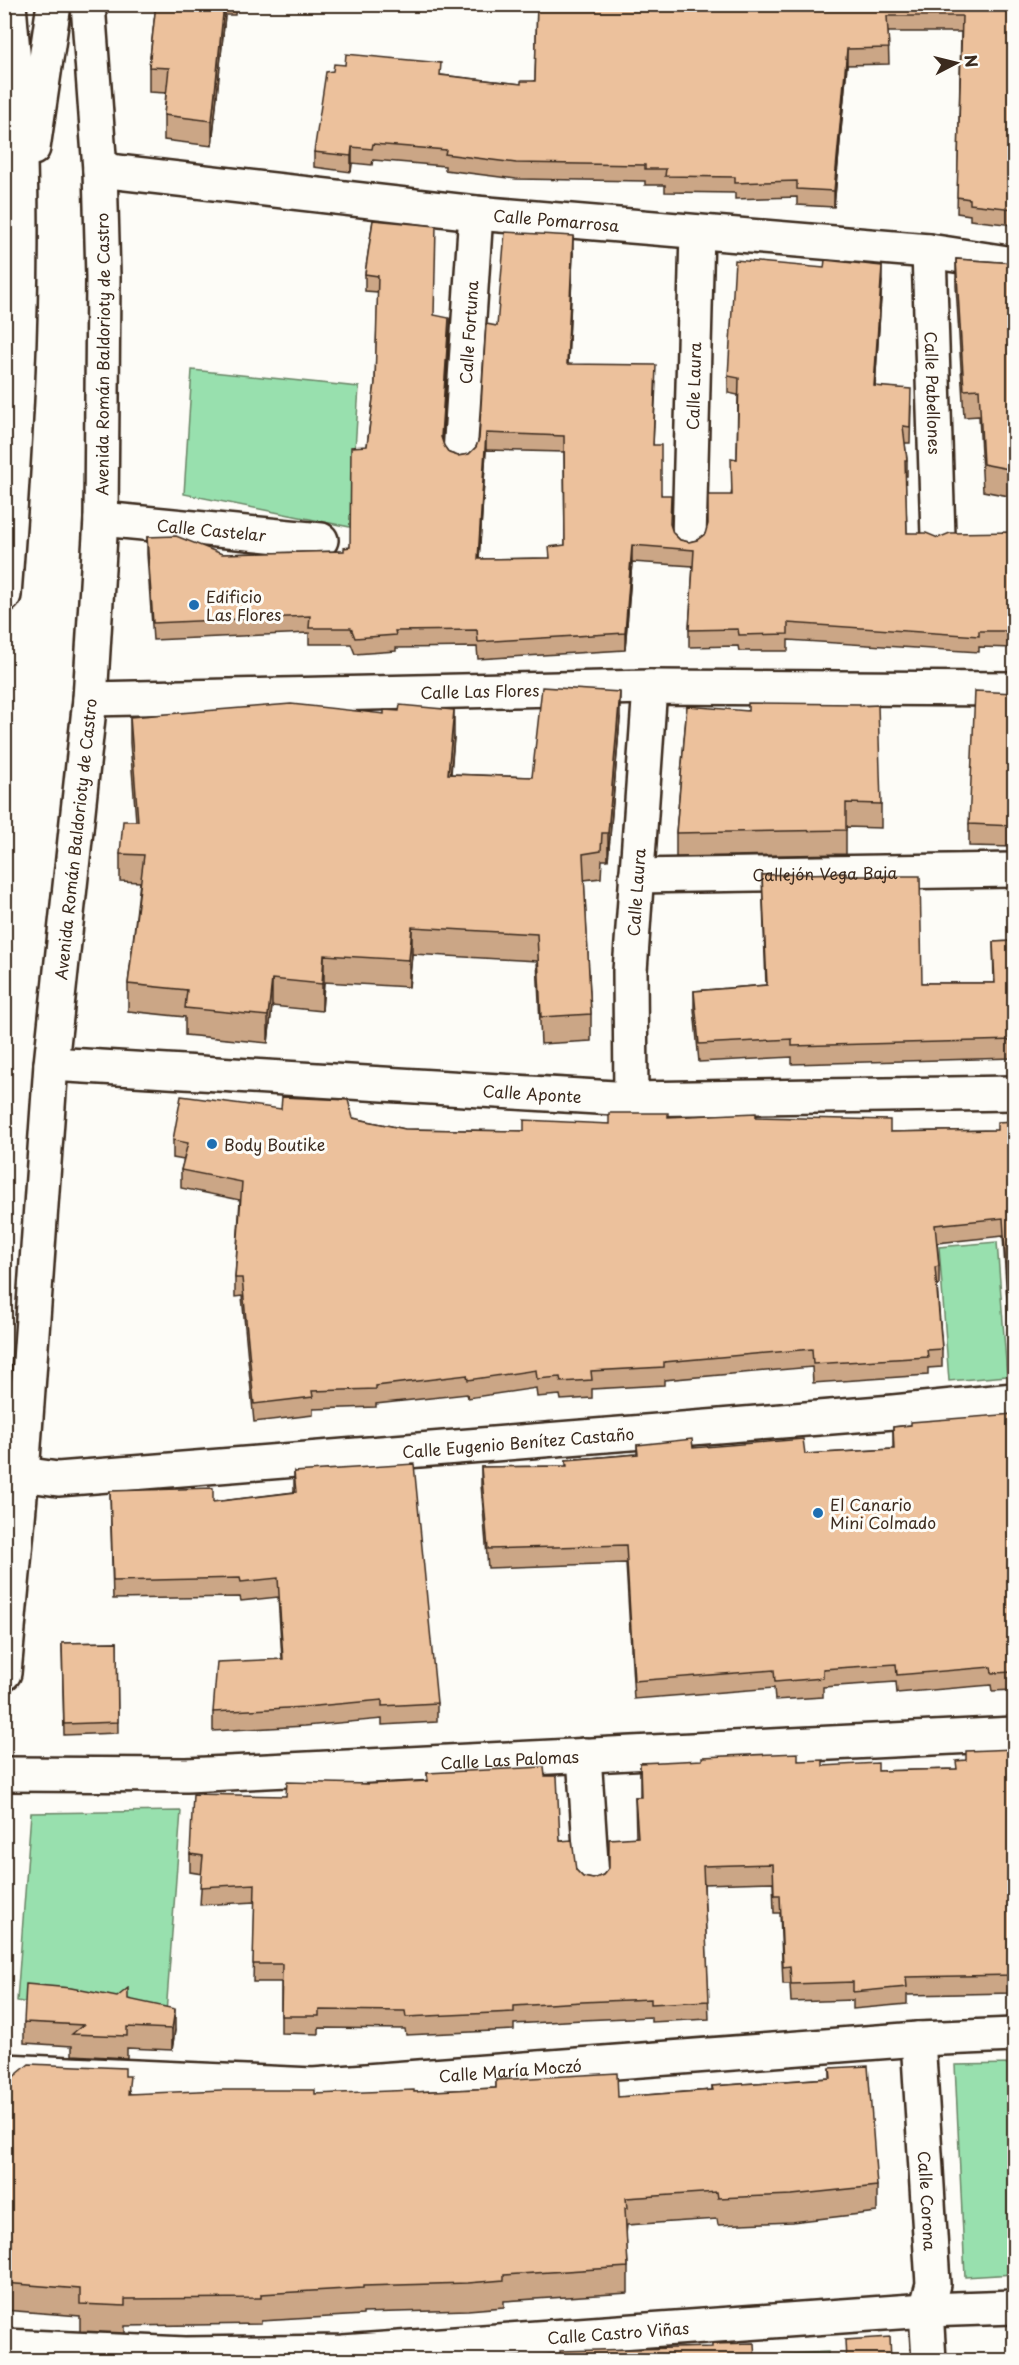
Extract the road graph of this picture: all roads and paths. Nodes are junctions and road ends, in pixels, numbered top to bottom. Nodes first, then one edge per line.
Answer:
1 (9, 4) edge
2 (54, 4) edge
3 (88, 4) edge
4 (100, 170) junction
5 (476, 213) junction
6 (697, 232) junction
7 (20, 236) junction
8 (929, 251) junction
9 (1014, 264) edge
10 (460, 454) edge
11 (101, 519) junction
12 (938, 536) edge
13 (321, 540) dead end
14 (689, 540) edge
15 (4, 595) edge
16 (650, 687) junction
17 (1014, 689) edge
18 (90, 699) junction
19 (1014, 870) edge
20 (636, 876) junction
21 (51, 1064) junction
22 (1014, 1093) edge
23 (631, 1099) junction
24 (1014, 1400) edge
25 (22, 1474) junction
26 (4, 1673) edge
27 (1014, 1734) edge
28 (584, 1755) junction
29 (4, 1774) edge
30 (592, 1878) edge
31 (1014, 2035) edge
32 (918, 2039) junction
33 (4, 2071) edge
34 (1014, 2307) edge
35 (926, 2310) junction
36 (4, 2346) edge
37 (929, 2361) edge

1 - 7 main road
2 - 7 main road
3 - 4 main road, Avenida Román Baldorioty de Castro
4 - 5 main road, Calle Pomarrosa
4 - 11 main road, Avenida Román Baldorioty de Castro
5 - 6 main road, Calle Pomarrosa
5 - 10 main road, Calle Fortuna
6 - 8 main road, Calle Pomarrosa
6 - 14 main road, Calle Laura
7 - 15 main road
8 - 9 main road, Calle Pomarrosa
8 - 12 main road, Calle Pabellones
11 - 13 main road, Calle Castelar
11 - 18 main road, Avenida Román Baldorioty de Castro
16 - 17 main road, Calle Las Flores
16 - 18 main road, Calle Las Flores
16 - 20 main road, Calle Laura
18 - 21 main road, Avenida Román Baldorioty de Castro
19 - 20 main road, Callejón Vega Baja
20 - 23 main road, Calle Laura
21 - 23 main road, Calle Aponte
21 - 25 main road, Avenida Román Baldorioty de Castro
22 - 23 main road, Calle Aponte
24 - 25 main road, Calle Eugenio Benítez Castaño
25 - 26 main road, Avenida Román Baldorioty de Castro
27 - 28 main road, Calle Las Palomas
28 - 29 main road, Calle Las Palomas
28 - 30 main road
31 - 32 main road, Calle María Moczó
32 - 33 main road, Calle María Moczó
32 - 35 main road, Calle Corona
34 - 35 main road, Calle Castro Viñas
35 - 36 main road, Calle Castro Viñas
35 - 37 main road, Calle Corona

